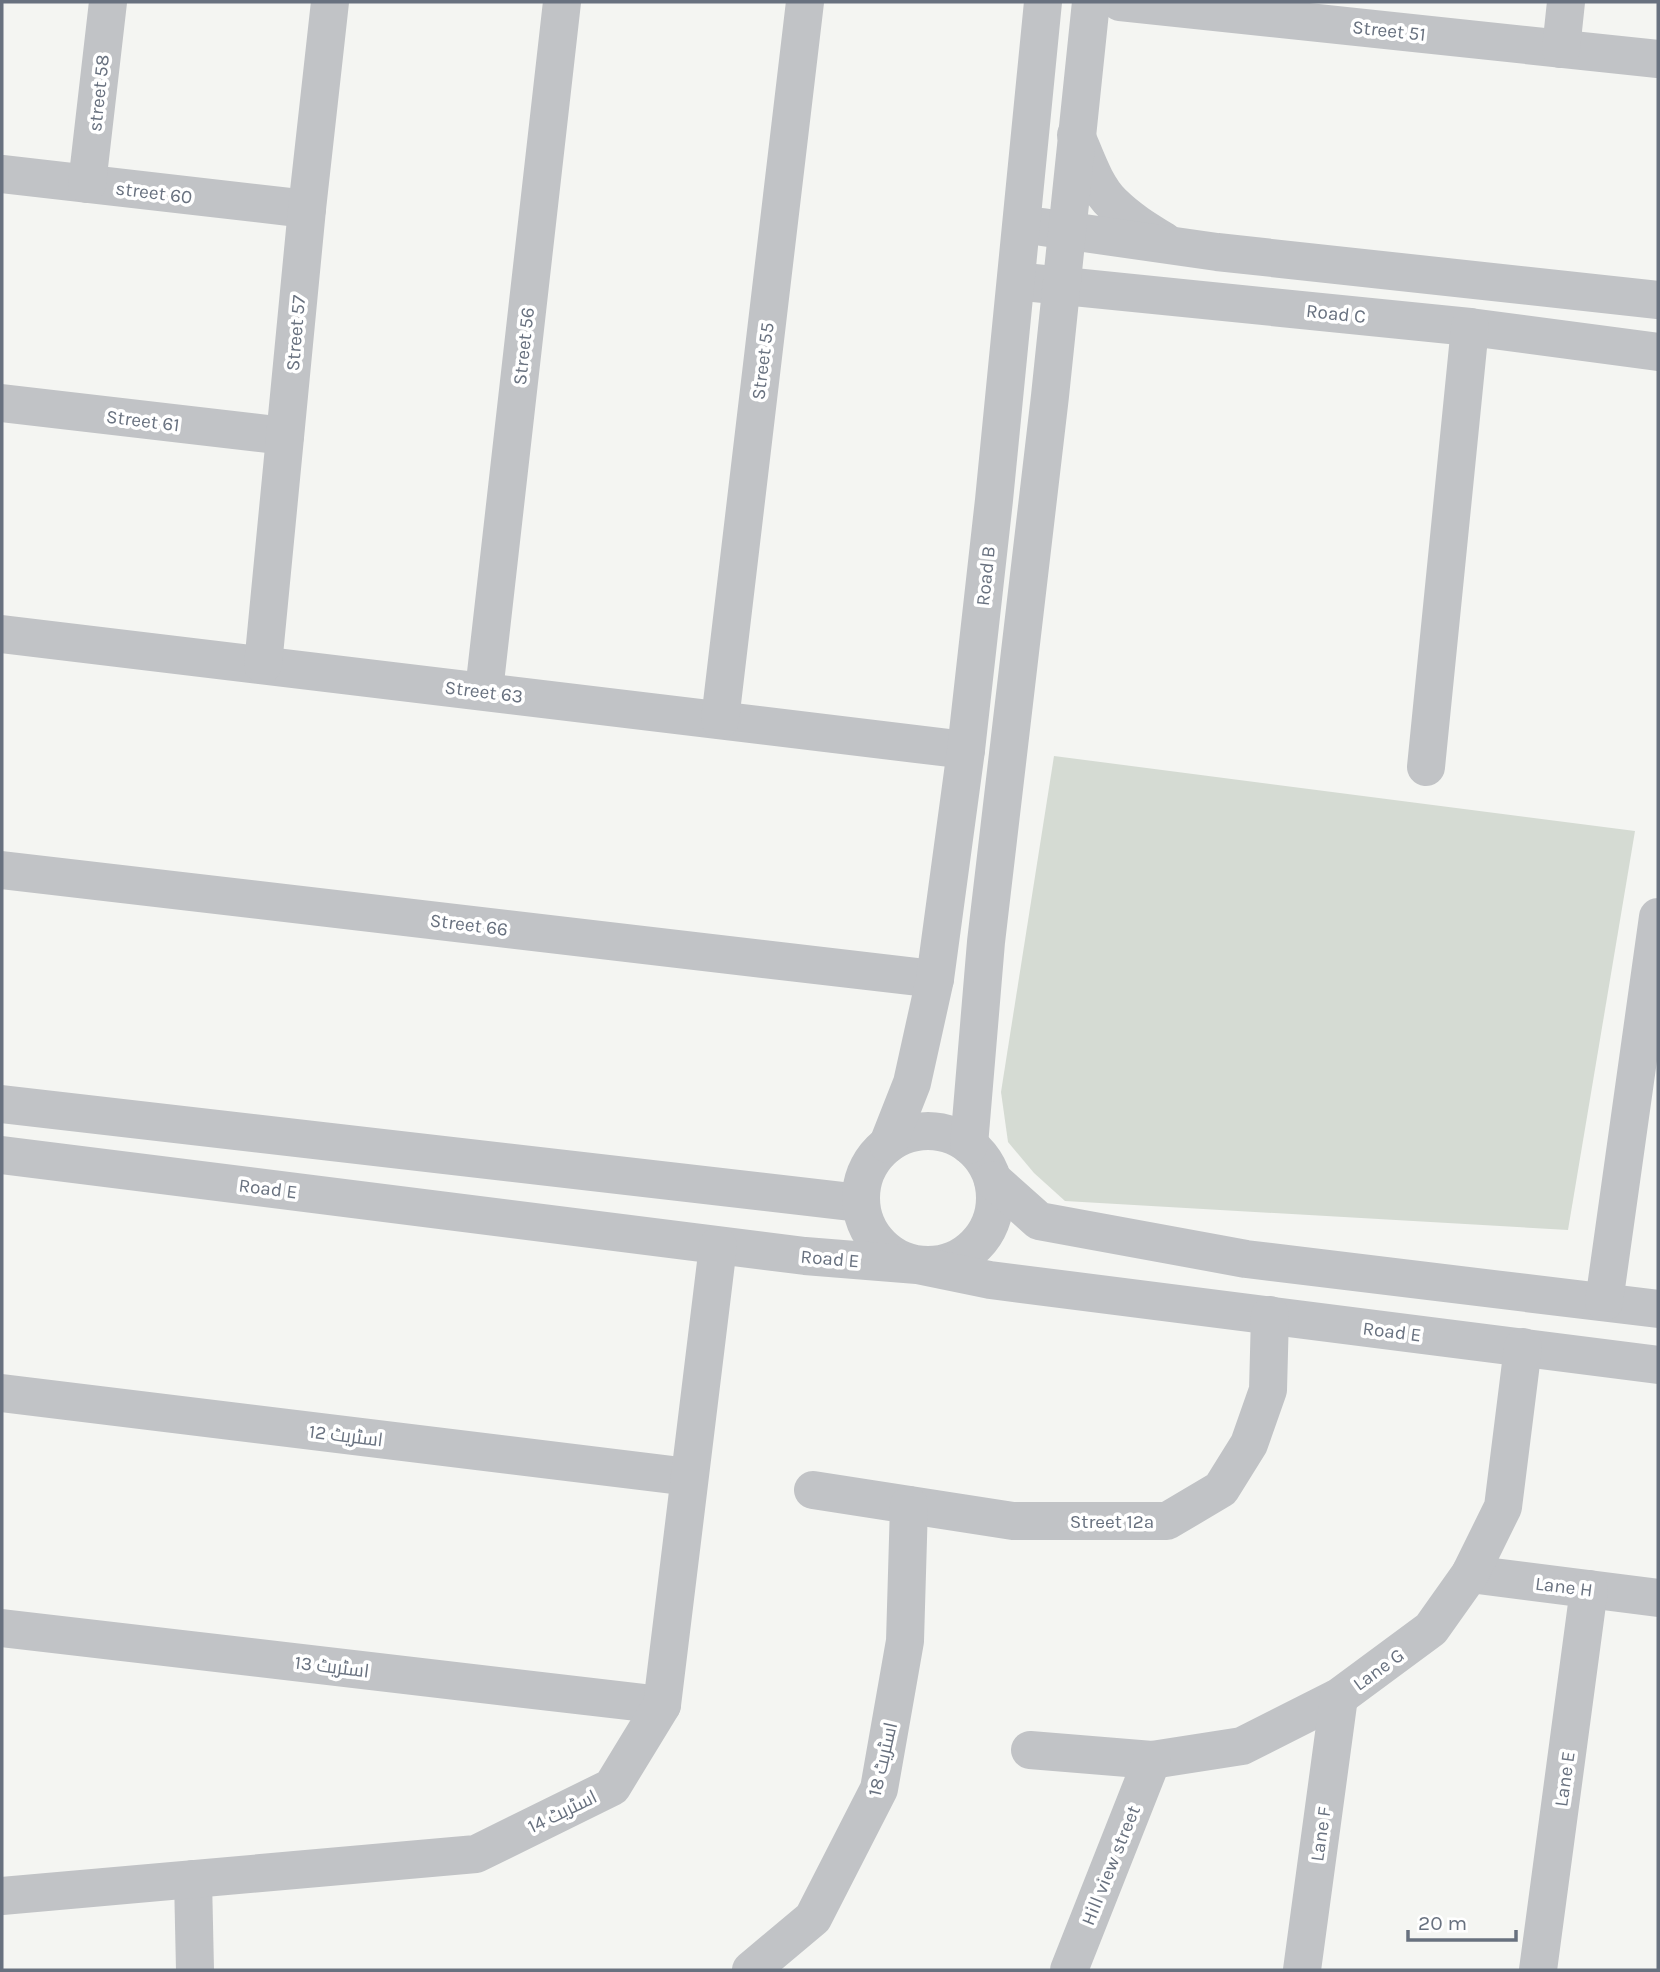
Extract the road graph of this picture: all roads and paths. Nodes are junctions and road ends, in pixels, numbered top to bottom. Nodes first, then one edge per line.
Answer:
1 (108, 2) edge
2 (330, 2) edge
3 (562, 2) edge
4 (805, 2) edge
5 (1043, 2) edge
6 (1091, 2) edge
7 (1120, 2) edge
8 (1566, 2) edge
9 (1324, 13) edge
10 (1561, 49) junction
11 (1658, 59) edge
12 (1076, 135) junction
13 (2, 174) edge
14 (88, 184) junction
15 (307, 209) junction
16 (1019, 225) junction
17 (1066, 230) junction
18 (1172, 246) junction
19 (1014, 282) junction
20 (1060, 285) junction
21 (1658, 300) edge
22 (1470, 327) junction
23 (1658, 352) edge
24 (2, 404) edge
25 (285, 436) junction
26 (2, 634) edge
27 (263, 665) junction
28 (484, 691) junction
29 (720, 720) junction
30 (966, 750) junction
31 (1426, 766) dead end
32 (2, 870) edge
33 (1658, 917) edge
34 (936, 979) junction
35 (2, 1104) edge
36 (888, 1144) junction
37 (969, 1145) junction
38 (2, 1155) edge
39 (993, 1180) junction
40 (861, 1203) junction
41 (718, 1245) junction
42 (917, 1265) junction
43 (1604, 1302) junction
44 (1658, 1309) edge
45 (1270, 1315) junction
46 (1523, 1348) junction
47 (1658, 1365) edge
48 (2, 1393) edge
49 (689, 1477) junction
50 (813, 1490) dead end
51 (909, 1506) junction
52 (1470, 1574) junction
53 (1589, 1589) junction
54 (1658, 1598) edge
55 (2, 1628) edge
56 (1339, 1697) junction
57 (662, 1704) junction
58 (1030, 1750) dead end
59 (1152, 1760) junction
60 (193, 1879) junction
61 (2, 1896) edge
62 (195, 1970) edge
63 (751, 1970) edge
64 (1069, 1970) edge
65 (1302, 1970) edge
66 (1538, 1970) edge

1 - 14 street, street 58
2 - 15 street, Street 57
3 - 28 street, Street 56
4 - 29 street, Street 55
5 - 16 street, Road B
6 - 12 street
7 - 9 street, Street 51
8 - 10 street
9 - 10 street, Street 51
10 - 11 street, Street 51
12 - 17 street
12 - 18 street
13 - 14 street, street 60
14 - 15 street, street 60
15 - 25 street, Street 57
16 - 17 street
16 - 19 street, Road B
17 - 18 street
17 - 20 street
18 - 21 street
19 - 20 street, Road C
19 - 30 street, Road B
20 - 22 street, Road C
20 - 37 street
22 - 23 street, Road C
22 - 31 street
24 - 25 street, Street 61
25 - 27 street, Street 57
26 - 27 street, Street 63
27 - 28 street, Street 63
28 - 29 street, Street 63
29 - 30 street, Street 63
30 - 34 street, Road B
32 - 34 street, Street 66
33 - 43 street
34 - 36 street, Road B
35 - 40 street
36 - 37 street
36 - 40 street
37 - 39 street
38 - 41 street, Road E
39 - 42 street
39 - 43 street
40 - 42 street
41 - 42 street, Road E
41 - 49 street, اسٹریٹ 14
42 - 45 street, Road E
43 - 44 street
45 - 46 street, Road E
45 - 51 street, Street 12a
46 - 47 street, Road E
46 - 52 street, Lane G
48 - 49 street, اسٹریٹ 12
49 - 57 street, اسٹریٹ 14
50 - 51 street, Street 12a
51 - 63 street, اسٹریٹ 18
52 - 53 street, Lane H
52 - 56 street, Lane G
53 - 54 street, Lane H
53 - 66 street, Lane E
55 - 57 street, اسٹریٹ 13
56 - 59 street, Lane G
56 - 65 street, Lane F
57 - 60 street, اسٹریٹ 14
58 - 59 street, Lane G
59 - 64 street, Hill view street
60 - 61 street, اسٹریٹ 14
60 - 62 street

